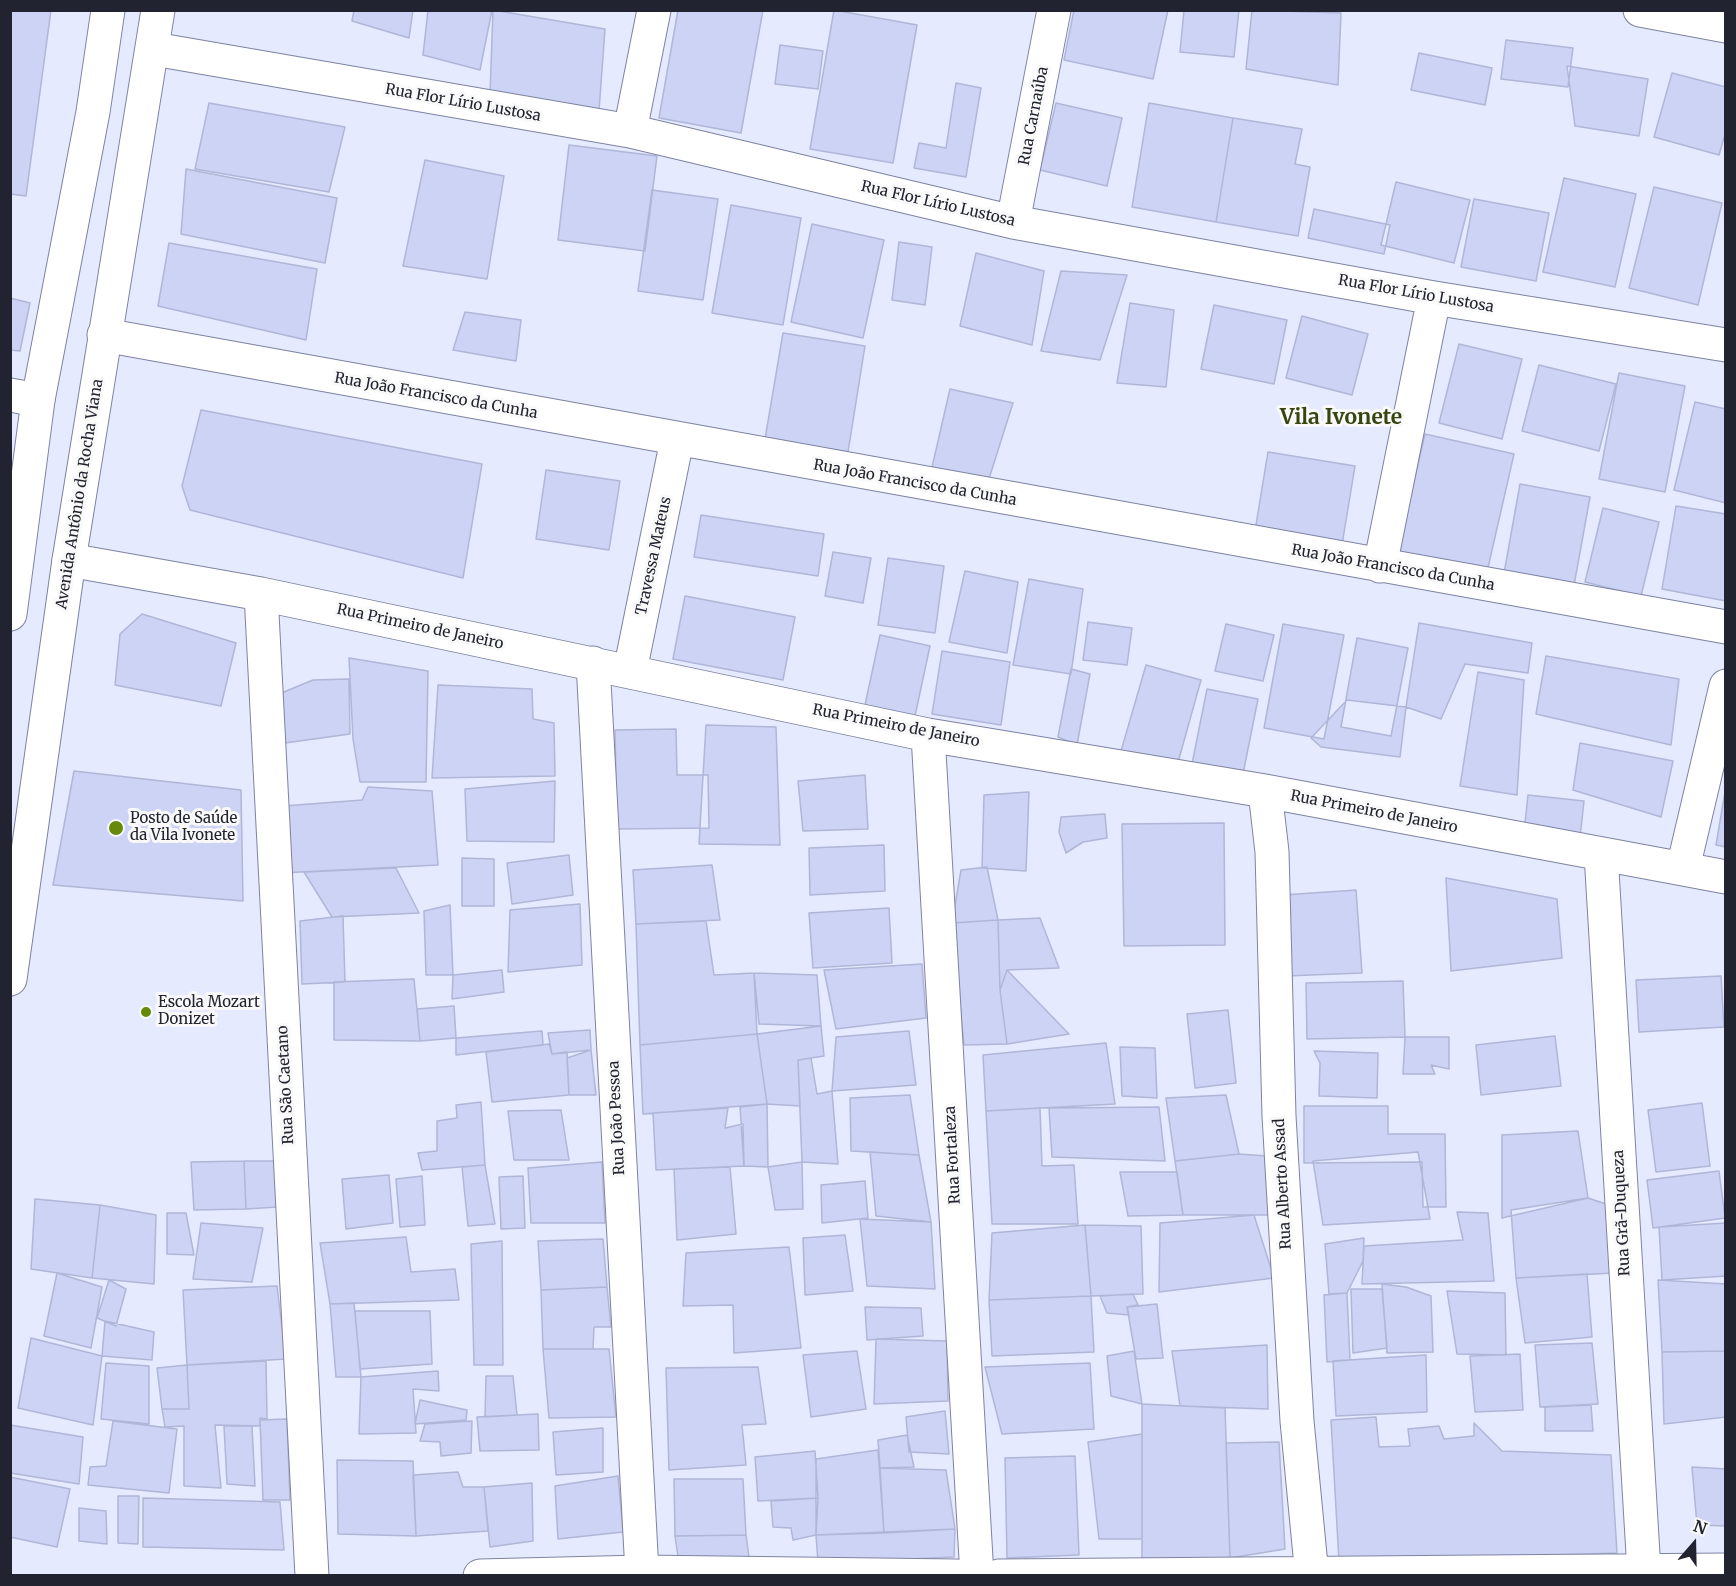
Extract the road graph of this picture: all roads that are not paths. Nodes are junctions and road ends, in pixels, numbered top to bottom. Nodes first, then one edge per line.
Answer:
1 (108, 10) edge
2 (158, 10) edge
3 (654, 10) edge
4 (1054, 10) edge
5 (1640, 10) edge
6 (1725, 26) edge
7 (153, 49) junction
8 (630, 131) junction
9 (1013, 222) junction
10 (1434, 298) junction
11 (104, 335) junction
12 (1725, 345) edge
13 (24, 397) edge
14 (677, 440) junction
15 (69, 560) junction
16 (1380, 566) junction
17 (261, 594) junction
18 (10, 614) edge
19 (1725, 627) edge
20 (593, 663) junction
21 (630, 671) junction
22 (1725, 686) edge
23 (928, 735) junction
24 (1265, 791) junction
25 (1601, 854) junction
26 (1683, 868) junction
27 (1725, 877) edge
28 (10, 979) edge
29 (1725, 1570) edge
30 (1644, 1571) junction
31 (642, 1572) junction
32 (1311, 1574) edge
33 (312, 1575) edge
34 (480, 1575) edge
35 (956, 1575) edge
36 (977, 1575) edge
37 (999, 1575) edge

1 - 13 street
2 - 7 street, Avenida Antônio da Rocha Viana
3 - 8 street
4 - 9 street, Rua Carnaúba
5 - 6 street
7 - 8 street, Rua Flor Lírio Lustosa
7 - 11 street, Avenida Antônio da Rocha Viana
8 - 9 street, Rua Flor Lírio Lustosa
9 - 10 street, Rua Flor Lírio Lustosa
10 - 12 street, Rua Flor Lírio Lustosa
10 - 16 street
11 - 14 street, Rua João Francisco da Cunha
11 - 15 street, Avenida Antônio da Rocha Viana
13 - 18 street
14 - 16 street, Rua João Francisco da Cunha
14 - 21 street, Travessa Mateus
15 - 17 street, Rua Primeiro de Janeiro
15 - 28 street, Avenida Antônio da Rocha Viana
16 - 19 street, Rua João Francisco da Cunha
17 - 20 street, Rua Primeiro de Janeiro
17 - 33 street, Rua São Caetano
20 - 21 street, Rua Primeiro de Janeiro
20 - 31 street, Rua João Pessoa
21 - 23 street, Rua Primeiro de Janeiro
22 - 26 street
23 - 24 street, Rua Primeiro de Janeiro
23 - 36 street, Rua Fortaleza
24 - 25 street, Rua Primeiro de Janeiro
24 - 32 street, Rua Alberto Assad
25 - 26 street, Rua Primeiro de Janeiro
25 - 30 street, Rua Grã-Duqueza
26 - 27 street, Rua Primeiro de Janeiro
29 - 30 street
30 - 32 street
31 - 34 street
31 - 35 street
32 - 37 street

